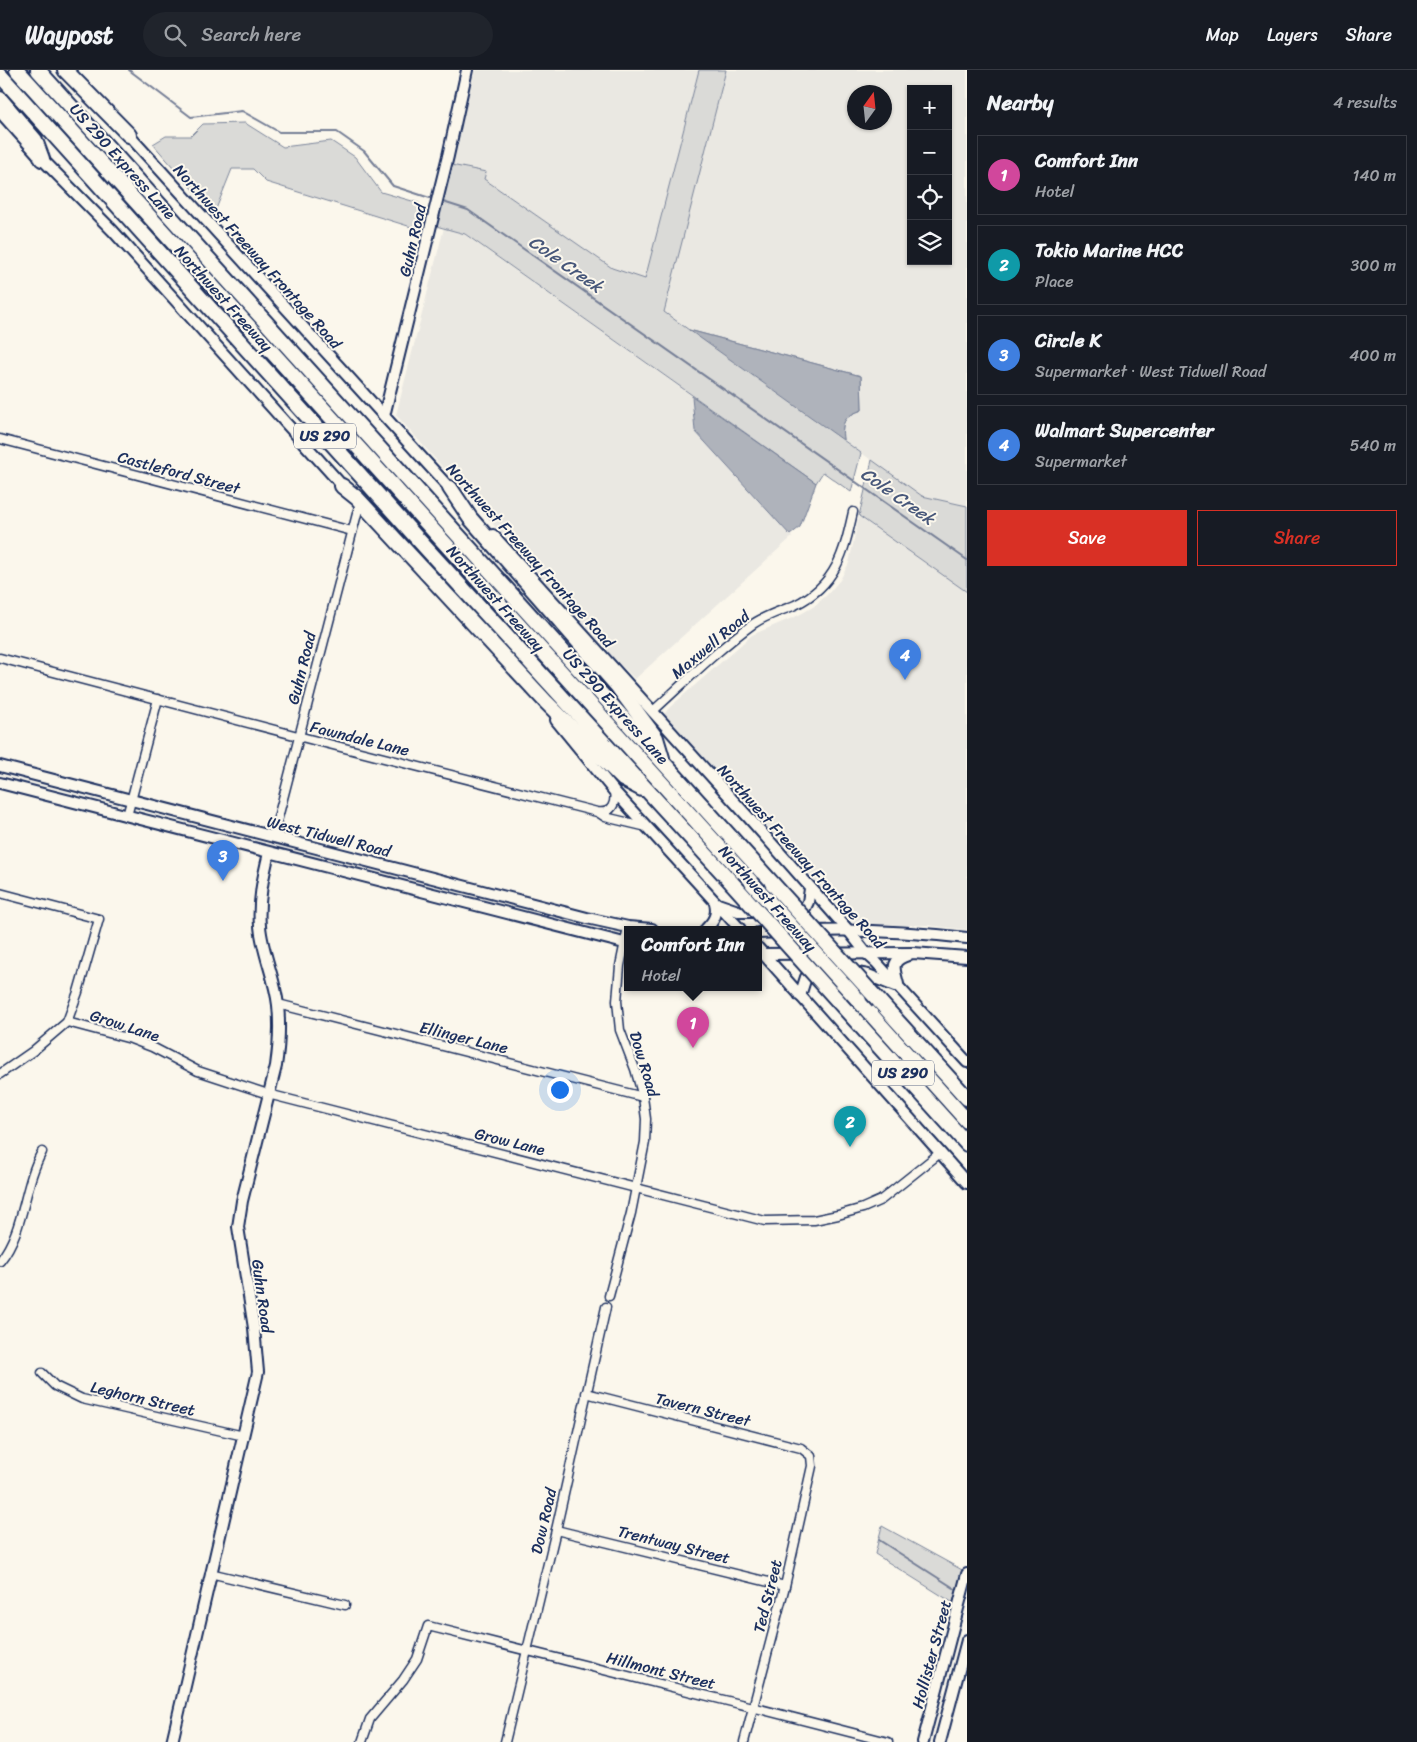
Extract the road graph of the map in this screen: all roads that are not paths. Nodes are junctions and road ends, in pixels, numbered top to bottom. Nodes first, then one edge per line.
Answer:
1 (17, 70) edge
2 (38, 70) edge
3 (65, 70) edge
4 (71, 70) edge
5 (467, 70) edge
6 (0, 75) edge
7 (0, 99) edge
8 (0, 112) edge
9 (129, 135) junction
10 (42, 159) junction
11 (384, 416) junction
12 (0, 439) edge
13 (342, 486) junction
14 (450, 488) junction
15 (358, 506) junction
16 (853, 512) dead end
17 (352, 532) junction
18 (0, 658) edge
19 (158, 699) junction
20 (652, 712) junction
21 (299, 736) junction
22 (664, 763) junction
23 (0, 766) edge
24 (49, 779) junction
25 (0, 783) edge
26 (614, 791) junction
27 (652, 794) junction
28 (45, 795) junction
29 (131, 800) junction
30 (598, 812) junction
31 (127, 816) junction
32 (647, 827) junction
33 (273, 837) junction
34 (269, 853) junction
35 (392, 868) junction
36 (388, 883) junction
37 (810, 889) junction
38 (0, 894) edge
39 (513, 899) junction
40 (715, 903) junction
41 (508, 914) junction
42 (624, 926) edge
43 (709, 926) edge
44 (737, 926) edge
45 (848, 930) junction
46 (762, 933) edge
47 (967, 938) edge
48 (624, 943) edge
49 (624, 951) edge
50 (762, 952) edge
51 (913, 953) junction
52 (762, 954) edge
53 (867, 954) junction
54 (967, 957) edge
55 (898, 988) junction
56 (800, 996) junction
57 (278, 1004) junction
58 (67, 1022) junction
59 (967, 1062) edge
60 (0, 1074) edge
61 (268, 1094) junction
62 (643, 1097) junction
63 (967, 1098) edge
64 (967, 1121) edge
65 (967, 1144) edge
66 (42, 1152) dead end
67 (940, 1153) junction
68 (967, 1183) edge
69 (636, 1187) junction
70 (0, 1261) edge
71 (609, 1296) dead end
72 (606, 1306) dead end
73 (42, 1373) dead end
74 (586, 1393) junction
75 (244, 1436) junction
76 (811, 1456) joint
77 (556, 1530) junction
78 (210, 1574) junction
79 (967, 1574) edge
80 (785, 1586) junction
81 (345, 1605) dead end
82 (967, 1640) edge
83 (526, 1651) junction
84 (752, 1706) junction
85 (172, 1742) edge
86 (362, 1742) edge
87 (505, 1742) edge
88 (744, 1742) edge
89 (888, 1742) edge
90 (923, 1742) edge
91 (940, 1742) edge

1 - 64 highway, US 290 Express Lane, bridge
2 - 22 highway, Northwest Freeway / US 290
3 - 9 highway
4 - 9 main road, Northwest Freeway Frontage Road
5 - 11 main road, Guhn Road
6 - 27 highway, Northwest Freeway / US 290
7 - 10 highway
8 - 10 main road
9 - 11 main road, Northwest Freeway Frontage Road
10 - 13 main road
11 - 14 main road, Northwest Freeway Frontage Road
12 - 17 street, Castleford Street
13 - 15 main road
13 - 27 highway
14 - 20 main road, Northwest Freeway Frontage Road
14 - 22 highway
15 - 17 street, Guhn Road
15 - 26 main road
16 - 20 street, Maxwell Road
17 - 21 street, Guhn Road
18 - 19 street, Fawndale Lane
19 - 21 street, Fawndale Lane
19 - 29 street
20 - 37 main road, Northwest Freeway Frontage Road
21 - 30 street, Fawndale Lane
21 - 33 street, Guhn Road
22 - 63 highway, Northwest Freeway / US 290, bridge
23 - 24 main road, West Tidwell Road
24 - 28 main road
24 - 29 main road, West Tidwell Road
25 - 28 main road, West Tidwell Road
26 - 30 street
26 - 32 main road
27 - 65 highway, Northwest Freeway / US 290, bridge
28 - 31 main road, West Tidwell Road
29 - 31 street
29 - 33 main road, West Tidwell Road
30 - 32 street, Fawndale Lane
31 - 34 main road, West Tidwell Road
32 - 40 main road
33 - 35 main road, West Tidwell Road
34 - 36 main road, West Tidwell Road
34 - 57 main road, Guhn Road
35 - 36 main road
35 - 39 main road, West Tidwell Road
36 - 41 main road, West Tidwell Road
37 - 40 main road
37 - 45 main road, Northwest Freeway Frontage Road
38 - 58 street
39 - 41 main road
39 - 42 main road, West Tidwell Road
40 - 43 main road
40 - 44 main road
41 - 48 main road, West Tidwell Road
45 - 46 main road
45 - 47 main road
45 - 53 main road, Northwest Freeway Frontage Road
49 - 62 street, Dow Road
50 - 53 main road
51 - 53 main road
51 - 54 main road
51 - 55 main road
52 - 56 main road
53 - 55 main road, Northwest Freeway Frontage Road
55 - 56 main road
55 - 59 main road, Northwest Freeway Frontage Road
56 - 67 main road
57 - 61 main road, Guhn Road
57 - 62 street, Ellinger Lane
58 - 60 street
58 - 61 street, Grow Lane
61 - 69 street, Grow Lane
61 - 75 main road, Guhn Road
62 - 69 street, Dow Road
66 - 70 street
67 - 68 main road
67 - 69 street, Grow Lane
69 - 71 street, Dow Road
72 - 74 street, Dow Road
73 - 75 street, Leghorn Street
74 - 76 street, Tavern Street
74 - 77 street, Dow Road
75 - 78 main road, Guhn Road
76 - 80 street, Ted Street
77 - 80 street, Trentway Street
77 - 83 street, Dow Road
78 - 81 street
78 - 85 main road, Guhn Road
79 - 90 main road, Hollister Street
80 - 84 street, Ted Street
82 - 91 main road, Hollister Street
83 - 84 street, Hillmont Street
83 - 86 street, Hillmont Street
83 - 87 street, Dow Road
84 - 88 street, Ted Street
84 - 89 street, Hillmont Street

